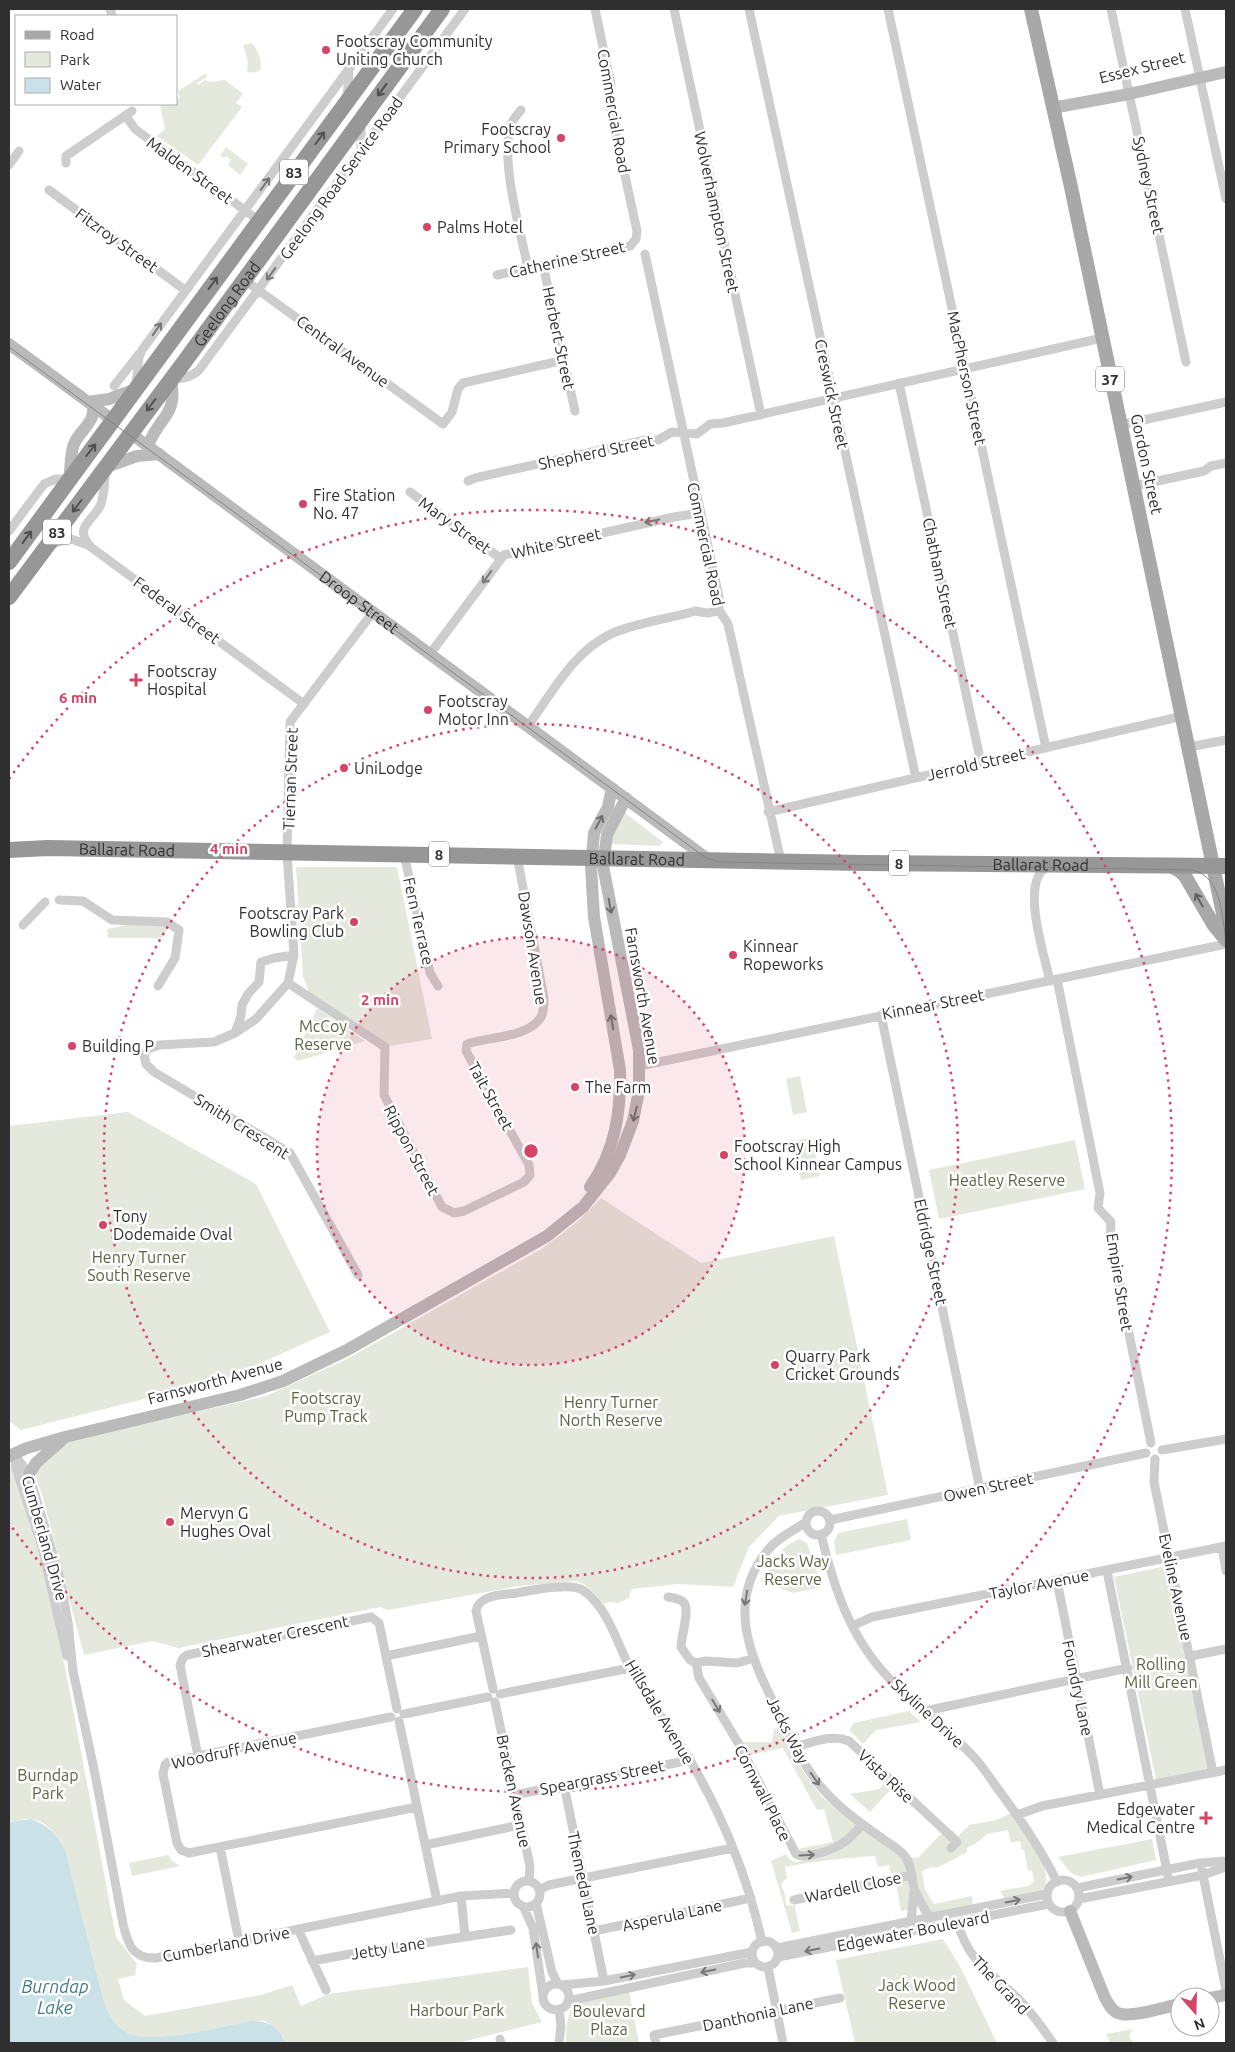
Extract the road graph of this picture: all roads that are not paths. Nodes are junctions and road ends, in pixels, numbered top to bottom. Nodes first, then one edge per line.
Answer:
1 (393, 9) edge
2 (415, 9) edge
3 (442, 9) edge
4 (595, 9) edge
5 (674, 9) edge
6 (749, 9) edge
7 (888, 9) edge
8 (1031, 9) edge
9 (1111, 9) edge
10 (1185, 9) edge
11 (460, 11) edge
12 (1226, 63) edge
13 (349, 70) junction
14 (1226, 72) edge
15 (1199, 74) junction
16 (1128, 90) junction
17 (346, 101) junction
18 (1052, 108) junction
19 (130, 110) edge
20 (521, 110) dead end
21 (361, 118) junction
22 (19, 151) dead end
23 (361, 151) junction
24 (66, 159) dead end
25 (9, 165) edge
26 (49, 190) dead end
27 (1226, 199) edge
28 (252, 216) junction
29 (635, 242) joint
30 (645, 254) dead end
31 (543, 265) junction
32 (528, 268) junction
33 (497, 275) dead end
34 (244, 279) junction
35 (185, 290) junction
36 (259, 290) junction
37 (203, 335) junction
38 (174, 336) junction
39 (1102, 338) junction
40 (9, 344) edge
41 (142, 350) junction
42 (564, 360) junction
43 (1186, 362) dead end
44 (965, 368) junction
45 (171, 378) junction
46 (899, 383) junction
47 (114, 386) dead end
48 (136, 389) junction
49 (833, 398) junction
50 (1226, 402) edge
51 (91, 404) junction
52 (575, 411) dead end
53 (760, 415) junction
54 (114, 421) junction
55 (1120, 425) junction
56 (683, 432) junction
57 (130, 433) junction
58 (148, 446) junction
59 (159, 454) junction
60 (1226, 463) edge
61 (106, 467) junction
62 (69, 479) junction
63 (468, 482) dead end
64 (1134, 486) junction
65 (410, 492) dead end
66 (700, 513) junction
67 (9, 531) edge
68 (90, 546) junction
69 (45, 548) junction
70 (500, 558) junction
71 (9, 562) edge
72 (9, 597) edge
73 (719, 611) junction
74 (373, 612) junction
75 (430, 654) junction
76 (304, 704) junction
77 (1183, 716) junction
78 (528, 726) junction
79 (1226, 740) edge
80 (1046, 748) junction
81 (1189, 748) junction
82 (981, 763) junction
83 (916, 778) junction
84 (612, 788) junction
85 (626, 798) junction
86 (768, 812) junction
87 (9, 841) edge
88 (48, 848) junction
89 (9, 850) edge
90 (287, 853) junction
91 (404, 854) junction
92 (517, 856) junction
93 (597, 858) junction
94 (709, 860) junction
95 (781, 861) junction
96 (1024, 864) junction
97 (1052, 865) junction
98 (1168, 865) junction
99 (1220, 866) edge
100 (1036, 883) junction
101 (59, 900) dead end
102 (45, 902) dead end
103 (23, 924) dead end
104 (1226, 928) edge
105 (1226, 940) edge
106 (1226, 944) edge
107 (619, 952) junction
108 (294, 955) junction
109 (600, 956) junction
110 (1053, 980) junction
111 (288, 982) junction
112 (158, 986) dead end
113 (438, 986) dead end
114 (627, 992) junction
115 (607, 996) junction
116 (881, 1015) junction
117 (235, 1033) junction
118 (467, 1044) joint
119 (640, 1066) junction
120 (620, 1070) junction
121 (530, 1175) joint
122 (522, 1249) junction
123 (358, 1275) dead end
124 (65, 1437) junction
125 (1226, 1439) edge
126 (1151, 1443) junction
127 (1162, 1450) junction
128 (1146, 1453) junction
129 (11, 1455) edge
130 (1155, 1459) junction
131 (28, 1474) junction
132 (980, 1489) junction
133 (830, 1520) junction
134 (806, 1522) junction
135 (821, 1534) junction
136 (1224, 1547) edge
137 (1170, 1558) junction
138 (1107, 1571) junction
139 (1226, 1571) edge
140 (1056, 1581) junction
141 (668, 1597) dead end
142 (478, 1604) joint
143 (852, 1626) junction
144 (481, 1636) junction
145 (1226, 1649) edge
146 (386, 1656) junction
147 (1191, 1656) junction
148 (754, 1658) junction
149 (696, 1663) junction
150 (630, 1668) junction
151 (1128, 1668) junction
152 (73, 1671) junction
153 (1076, 1678) junction
154 (494, 1696) junction
155 (925, 1710) junction
156 (398, 1715) junction
157 (796, 1747) junction
158 (198, 1756) junction
159 (690, 1760) junction
160 (1226, 1770) edge
161 (1213, 1773) junction
162 (564, 1785) junction
163 (1151, 1785) junction
164 (514, 1795) junction
165 (1100, 1795) junction
166 (417, 1807) junction
167 (1017, 1815) junction
168 (862, 1824) junction
169 (520, 1825) junction
170 (425, 1845) junction
171 (220, 1847) junction
172 (733, 1848) junction
173 (951, 1848) dead end
174 (1226, 1861) edge
175 (1200, 1863) junction
176 (1226, 1868) edge
177 (1167, 1870) junction
178 (912, 1875) junction
179 (1203, 1875) junction
180 (583, 1878) junction
181 (529, 1881) junction
182 (1169, 1881) junction
183 (1057, 1882) junction
184 (914, 1888) junction
185 (1077, 1888) junction
186 (540, 1890) junction
187 (514, 1893) junction
188 (1047, 1894) junction
189 (461, 1896) junction
190 (751, 1898) junction
191 (1080, 1899) junction
192 (437, 1900) junction
193 (794, 1900) dead end
194 (536, 1903) junction
195 (1049, 1904) junction
196 (523, 1906) junction
197 (1070, 1911) junction
198 (930, 1918) junction
199 (911, 1921) junction
200 (957, 1922) junction
201 (298, 1929) junction
202 (511, 1930) dead end
203 (594, 1931) junction
204 (466, 1936) junction
205 (239, 1941) junction
206 (762, 1942) junction
207 (752, 1952) junction
208 (777, 1953) junction
209 (312, 1961) junction
210 (756, 1963) junction
211 (768, 1967) junction
212 (604, 1981) junction
213 (560, 1985) junction
214 (326, 1990) dead end
215 (1226, 1990) edge
216 (544, 1995) junction
217 (840, 1998) dead end
218 (568, 2001) junction
219 (1170, 2006) edge
220 (559, 2009) junction
221 (776, 2011) junction
222 (559, 2043) edge
223 (656, 2043) edge
224 (783, 2043) edge
225 (1053, 2043) edge

1 - 13 street
2 - 17 highway, Geelong Road / 83
3 -> 21 highway, Geelong Road / 83
4 - 29 street, Commercial Road
5 - 53 street, Wolverhampton Street
6 - 49 street, Creswick Street
7 - 44 street, MacPherson Street
8 - 18 main road, Gordon Street / 37
9 - 16 street, Sydney Street
10 - 15 street
11 - 23 street, Geelong Road Service Road
12 - 15 street, Essex Street
13 - 17 street
28 -> 13 street
14 - 15 street, Essex Street
15 - 16 street, Essex Street
15 - 27 street
16 - 18 street, Essex Street
16 - 43 street, Sydney Street
28 -> 17 highway, Geelong Road / 83
18 - 39 main road, Gordon Street / 37
19 - 24 street
19 - 28 street, Malden Street
20 - 32 street, Herbert Street
21 - 23 street
21 - 34 highway, Geelong Road / 83
22 - 25 street
23 -> 36 street, Geelong Road Service Road
26 - 35 street, Fitzroy Street
28 - 35 street
38 -> 28 highway, Geelong Road / 83
29 - 31 street, Catherine Street
30 - 56 street, Commercial Road
31 - 32 street, Catherine Street
31 - 42 street, Herbert Street
32 - 33 street, Catherine Street
34 - 36 street, Central Avenue
34 - 37 highway, Geelong Road / 83
41 -> 35 street
36 - 42 street, Central Avenue
36 - 45 street, Geelong Road Service Road
37 - 38 highway
37 - 45 highway, Geelong Road / 83
38 - 48 highway, Geelong Road / 83
39 - 44 street, Shepherd Street
39 - 55 main road, Gordon Street / 37
40 - 51 street, Droop Street
41 - 47 street
41 - 48 street
42 - 52 street, Herbert Street
44 - 46 street, Shepherd Street
44 - 80 street, MacPherson Street
45 -> 57 highway, Geelong Road / 83
45 - 58 street
46 - 49 street, Shepherd Street
46 - 82 street, Chatham Street
48 - 51 street
48 - 54 highway, Geelong Road / 83
49 - 53 street, Shepherd Street
49 - 83 street, Creswick Street
50 - 55 street
51 - 54 street, Droop Street
51 - 62 street
53 - 56 street, Shepherd Street
54 - 57 highway, Droop Street
62 -> 54 highway, Geelong Road / 83
55 - 64 main road, Gordon Street / 37
56 - 63 street, Shepherd Street
56 - 66 street, Commercial Road
57 - 58 street, Droop Street
57 - 61 highway, Geelong Road / 83
58 - 59 street, Droop Street
59 - 61 street
59 - 74 street, Droop Street
60 - 64 street
61 - 68 street
61 -> 69 highway, Geelong Road / 83
62 - 67 street
71 -> 62 highway, Geelong Road / 83
64 - 77 main road, Gordon Street / 37
65 - 70 street, Mary Street
66 -> 70 street, White Street
66 - 73 street, Commercial Road
68 - 69 street, Federal Street
68 - 76 street, Federal Street
69 - 72 highway, Geelong Road / 83
70 -> 75 street, White Street
73 - 78 street
73 - 86 street, Commercial Road
74 - 75 street, Droop Street
74 - 76 street, Tiernan Street
75 - 78 street, Droop Street
76 - 90 street, Tiernan Street
77 - 80 street, Jerrold Street
77 - 81 main road, Gordon Street / 37
78 - 84 street, Droop Street
79 - 81 street
80 - 82 street, Jerrold Street
81 - 99 main road, Gordon Street / 37
82 - 83 street, Jerrold Street
83 - 86 street, Jerrold Street
84 - 85 street, Droop Street
93 -> 84 street, Farnsworth Avenue
85 - 93 street, Farnsworth Avenue
85 - 94 street, Droop Street
86 - 95 street, Commercial Road
87 - 88 highway, Ballarat Road / 8
88 - 89 highway, Ballarat Road / 8
88 - 90 highway, Ballarat Road / 8
90 - 91 highway, Ballarat Road / 8
90 - 108 street, Tiernan Street
91 - 92 highway, Ballarat Road / 8
91 - 113 street, Fern Terrace
92 - 93 highway, Ballarat Road / 8
92 - 118 street, Dawson Avenue
93 - 94 highway, Ballarat Road / 8
93 -> 107 street, Farnsworth Avenue
93 - 109 street, Farnsworth Avenue
94 - 95 highway, Ballarat Road / 8
95 - 96 highway, Ballarat Road / 8
96 - 97 highway, Ballarat Road / 8
96 - 100 street
97 - 98 highway, Ballarat Road / 8
97 - 100 street
98 - 99 highway, Ballarat Road / 8
105 -> 98 main road
99 - 104 main road, Gordon Street / 37
100 - 110 street
101 - 112 street
102 - 103 street
106 - 110 street, Kinnear Street
107 - 109 street
107 - 114 street, Farnsworth Avenue
108 - 111 street, Tiernan Street
108 - 117 street
109 - 115 street, Farnsworth Avenue
110 - 116 street, Kinnear Street
110 - 126 street, Empire Street
111 - 117 street
111 - 121 street, Rippon Street
114 - 115 street
114 - 119 street, Farnsworth Avenue
120 -> 115 street, Farnsworth Avenue
116 - 119 street, Kinnear Street
116 - 132 street, Eldridge Street
117 - 123 street, Smith Crescent
118 - 121 street, Tait Street
119 - 120 street
119 -> 122 street, Farnsworth Avenue
120 - 122 street, Farnsworth Avenue
122 - 124 street, Farnsworth Avenue
124 - 129 street, Farnsworth Avenue
124 - 131 street
125 - 127 street
126 - 127 street
126 - 128 street
127 - 130 street
128 - 130 street
128 - 132 street, Owen Street
129 - 131 street, Cumberland Drive
129 - 152 street, Cumberland Drive
130 - 137 street, Eveline Avenue
131 - 152 street, Cumberland Drive
132 - 133 street, Owen Street
133 - 134 street
133 - 135 street
134 - 135 street
134 -> 148 street, Jacks Way
135 - 143 street, Skyline Drive
136 - 137 street, Taylor Avenue
136 - 139 street
137 - 138 street, Taylor Avenue
137 - 147 street, Eveline Avenue
138 - 140 street, Taylor Avenue
138 - 151 street
140 - 143 street, Taylor Avenue
140 - 153 street, Foundry Lane
141 - 149 street, Cornwall Place
142 - 144 street, Bracken Avenue
142 - 150 street, Hillsdale Avenue
143 - 155 street, Skyline Drive
144 - 146 street
144 - 154 street, Bracken Avenue
145 - 147 street
146 - 156 street, Shearwater Crescent
146 - 158 street, Shearwater Crescent
147 - 161 street, Eveline Avenue
148 - 149 street
148 - 157 street, Jacks Way
149 -> 168 street, Cornwall Place
150 - 154 street, Woodruff Avenue
150 - 159 street, Hillsdale Avenue
151 - 153 street
151 - 163 street
152 - 205 street, Cumberland Drive
153 - 155 street
153 - 165 street, Foundry Lane
154 - 156 street, Woodruff Avenue
154 - 164 street, Bracken Avenue
155 - 167 street, Skyline Drive
156 - 158 street, Woodruff Avenue
156 - 166 street, Shearwater Crescent
157 -> 168 street, Jacks Way
157 - 173 street, Vista Rise
158 - 171 street, Woodruff Avenue
159 - 162 street, Speargrass Street
159 - 172 street, Hillsdale Avenue
160 - 161 street
161 - 163 street
162 - 164 street, Speargrass Street
162 - 180 street, Themeda Lane
163 - 165 street
163 - 177 street
164 - 169 street, Bracken Avenue
165 - 167 street
166 - 170 street, Shearwater Crescent
166 - 171 street, Woodruff Avenue
167 - 183 street, Skyline Drive
168 - 178 street, Jacks Way
169 - 170 street
169 - 181 street, Bracken Avenue
170 - 192 street, Shearwater Crescent
171 - 205 street
172 - 180 street
172 - 190 street, Hillsdale Avenue
174 - 175 street
175 - 177 street
175 - 179 street
176 - 179 street
177 - 182 street
185 -> 177 street
178 - 184 street, Jacks Way
178 - 193 street, Wardell Close
179 - 182 street
179 - 215 street
180 - 186 street
180 - 203 street, Themeda Lane
181 - 186 street
181 - 187 street
182 - 191 street
183 - 185 street
183 - 188 street
184 - 198 street, Jacks Way
184 - 199 street
185 - 191 street
186 - 194 street
187 - 189 street, Cumberland Drive
187 - 196 street
188 - 195 street
198 -> 188 street, Edgewater Boulevard
189 - 192 street, Cumberland Drive
189 - 204 street
190 - 203 street, Asperula Lane
190 - 206 street, Hillsdale Avenue
191 - 197 street
192 - 201 street, Cumberland Drive
194 - 196 street
194 - 213 street
195 - 197 street
195 - 200 street, Edgewater Boulevard
216 -> 196 street
197 - 219 street
198 - 199 street, Edgewater Boulevard
199 - 208 street, Edgewater Boulevard
200 -> 208 street, Edgewater Boulevard
200 - 225 street, The Grand
201 - 205 street, Cumberland Drive
201 - 209 street
202 - 204 street, Jetty Lane
203 - 212 street, Themeda Lane
204 - 209 street, Jetty Lane
206 - 207 street
206 - 208 street
207 - 210 street
212 -> 207 street
208 - 211 street
209 - 214 street
210 - 211 street
210 -> 218 street
211 - 221 street
212 - 213 street
213 - 216 street
213 - 218 street
216 - 220 street
217 - 221 street, Danthonia Lane
218 - 220 street
220 - 222 street
221 - 223 street, Danthonia Lane
221 - 224 street

